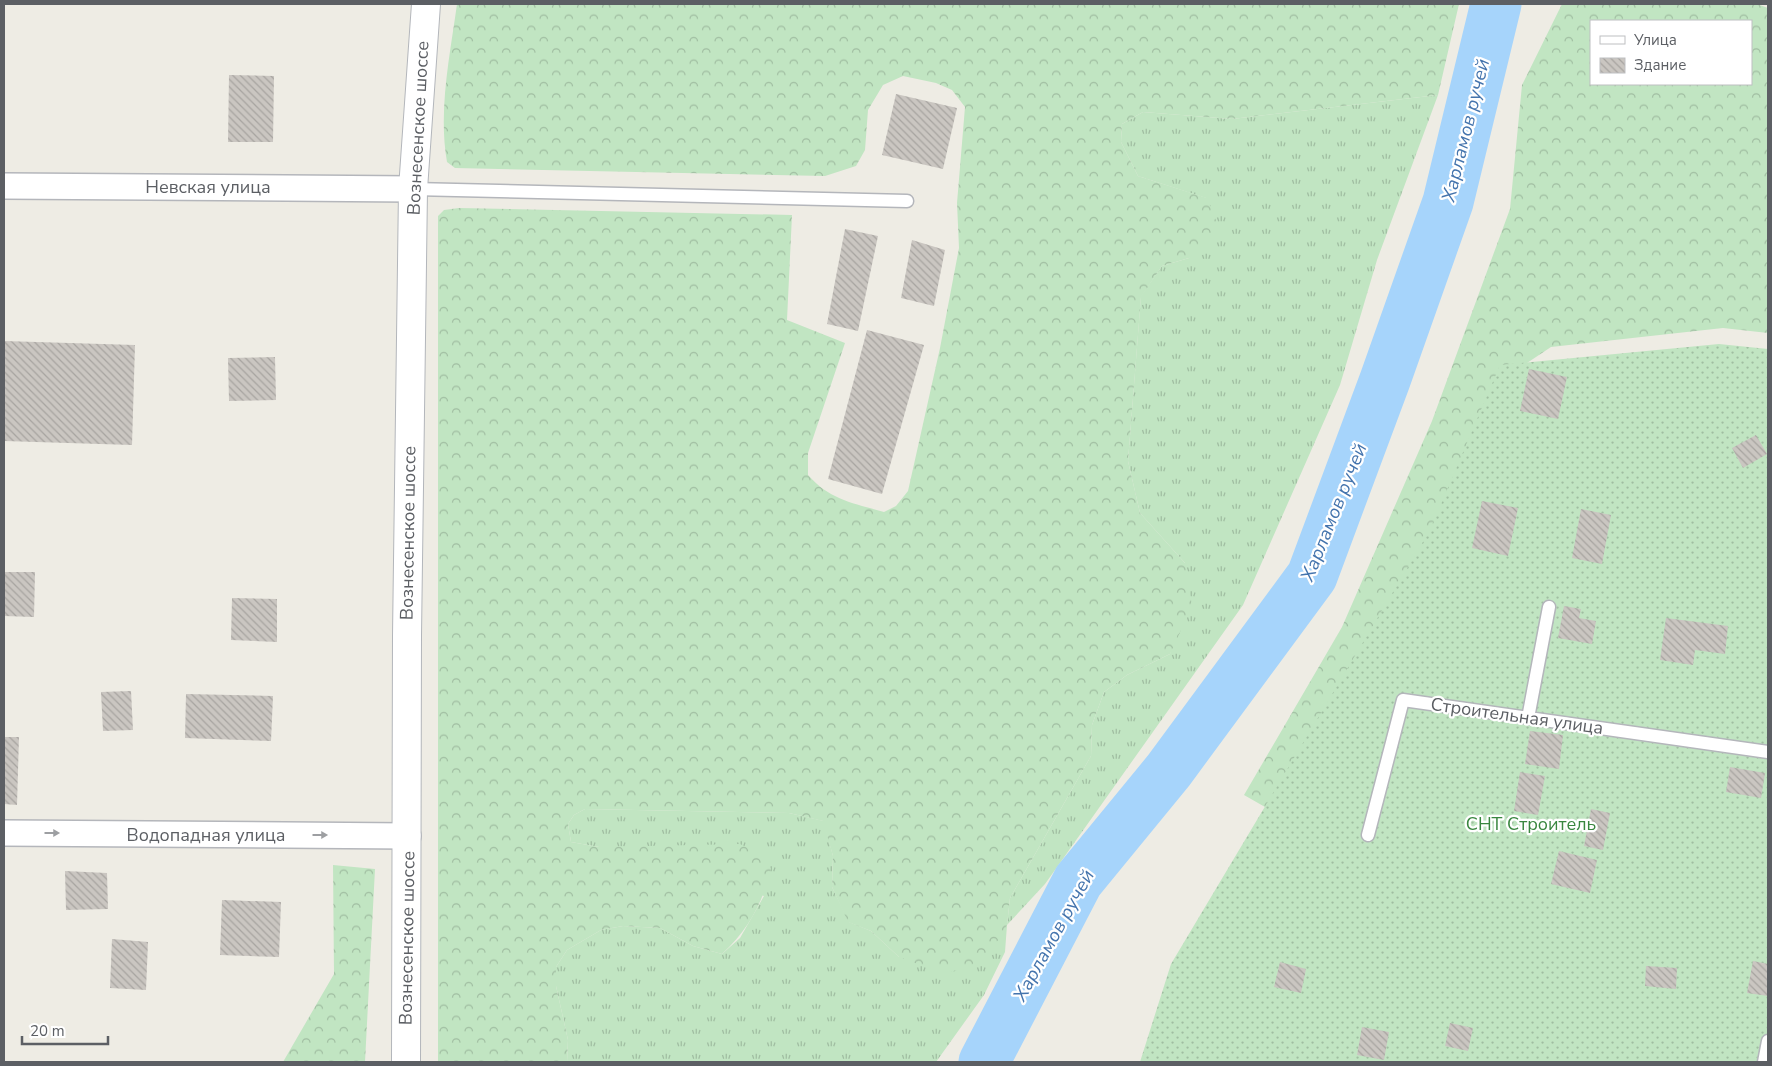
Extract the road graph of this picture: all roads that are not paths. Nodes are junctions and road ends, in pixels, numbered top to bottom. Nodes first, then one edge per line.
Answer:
1 (426, 4) edge
2 (4, 186) edge
3 (413, 189) junction
4 (907, 201) dead end
5 (1549, 607) dead end
6 (1528, 718) junction
7 (1768, 752) edge
8 (4, 833) edge
9 (1368, 835) dead end
10 (408, 836) junction
11 (1768, 1041) edge
12 (406, 1062) edge
13 (1764, 1062) edge

1 - 3 street, Вознесенское шоссе
2 - 3 street, Невская улица
3 - 4 lane
3 - 10 street, Вознесенское шоссе
5 - 6 lane
6 - 7 lane, Строительная улица
6 - 9 lane, Строительная улица
8 -> 10 street, Водопадная улица
10 - 12 street, Вознесенское шоссе
11 - 13 lane

